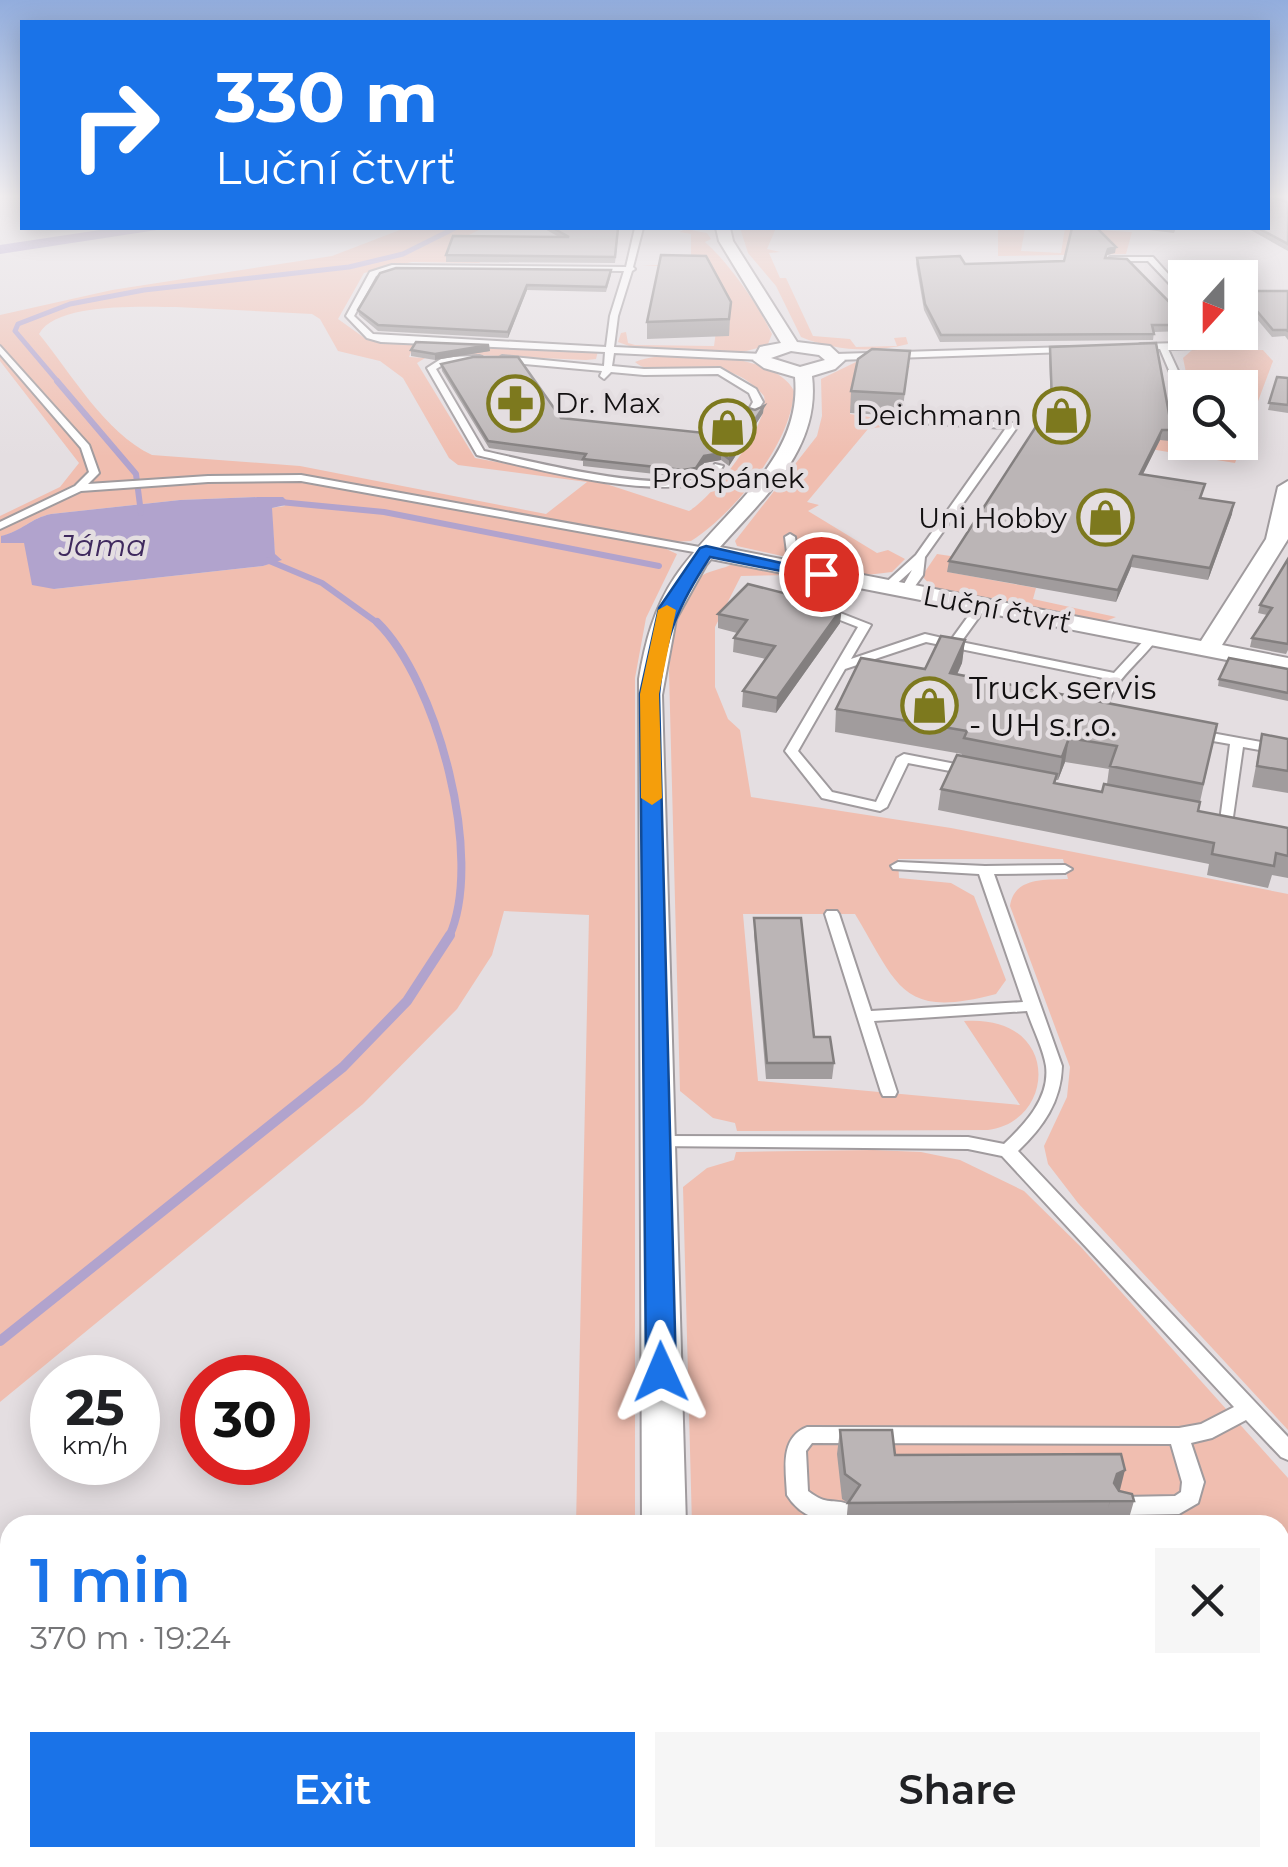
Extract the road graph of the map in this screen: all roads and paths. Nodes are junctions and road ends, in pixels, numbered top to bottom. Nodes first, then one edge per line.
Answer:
1 (368, 283) edge
2 (627, 283) edge
3 (752, 283) edge
4 (355, 321) junction
5 (378, 321) edge
6 (791, 346) junction
7 (1163, 346) junction
8 (1168, 346) edge
9 (0, 348) edge
10 (608, 348) junction
11 (1126, 348) edge
12 (1077, 349) edge
13 (653, 351) junction
14 (762, 356) junction
15 (836, 357) junction
16 (610, 366) junction
17 (1174, 370) edge
18 (804, 372) junction
19 (604, 376) dead end
20 (754, 411) edge
21 (920, 421) dead end
22 (718, 466) edge
23 (1288, 487) edge
24 (79, 488) junction
25 (0, 526) edge
26 (790, 537) dead end
27 (706, 551) junction
28 (920, 557) junction
29 (788, 567) junction
30 (896, 589) junction
31 (799, 604) edge
32 (981, 606) junction
33 (1151, 639) junction
34 (954, 644) junction
35 (1207, 650) junction
36 (1288, 665) edge
37 (840, 667) junction
38 (1112, 676) junction
39 (1114, 720) edge
40 (1184, 732) edge
41 (1237, 742) junction
42 (1288, 750) edge
43 (980, 773) edge
44 (1208, 818) edge
45 (898, 866) dead end
46 (1065, 869) dead end
47 (984, 870) junction
48 (832, 914) dead end
49 (1033, 1006) junction
50 (865, 1016) junction
51 (888, 1092) dead end
52 (658, 1142) junction
53 (1008, 1151) junction
54 (1250, 1409) junction
55 (1178, 1436) junction
56 (1288, 1451) edge
57 (1122, 1506) edge
58 (843, 1511) dead end
59 (664, 1515) edge

1 - 4 lane
2 - 10 lane
3 - 6 street
4 - 5 lane
4 - 10 lane
6 - 14 street
6 - 15 street
7 - 8 lane
7 - 11 lane
7 - 17 lane
9 - 24 lane
10 - 13 lane
10 - 16 lane
12 - 15 lane
13 - 14 lane
13 - 16 lane
14 - 18 street
15 - 18 street
16 - 19 lane
16 - 20 lane
16 - 22 lane
18 - 27 street
21 - 28 lane
23 - 35 street
24 - 25 lane
24 - 27 lane
26 - 29 lane
27 - 29 street, Luční čtvrť
27 - 52 street
28 - 30 lane
28 - 30 lane
29 - 30 street, Luční čtvrť
30 - 32 street, Luční čtvrť
31 - 37 lane
32 - 33 street, Luční čtvrť
32 - 34 lane
33 - 35 street, Luční čtvrť
33 - 38 lane
34 - 37 lane
34 - 38 lane
35 - 36 street, Luční čtvrť
37 - 43 lane
38 - 39 lane
40 - 41 lane
41 - 42 lane
41 - 44 lane
45 - 47 lane
46 - 47 lane
47 - 49 lane
48 - 50 lane
49 - 50 lane
49 - 53 lane
50 - 51 lane
52 - 53 lane
52 - 59 street
53 - 54 lane
54 - 55 lane
54 - 56 lane
55 - 57 lane
55 - 58 lane

